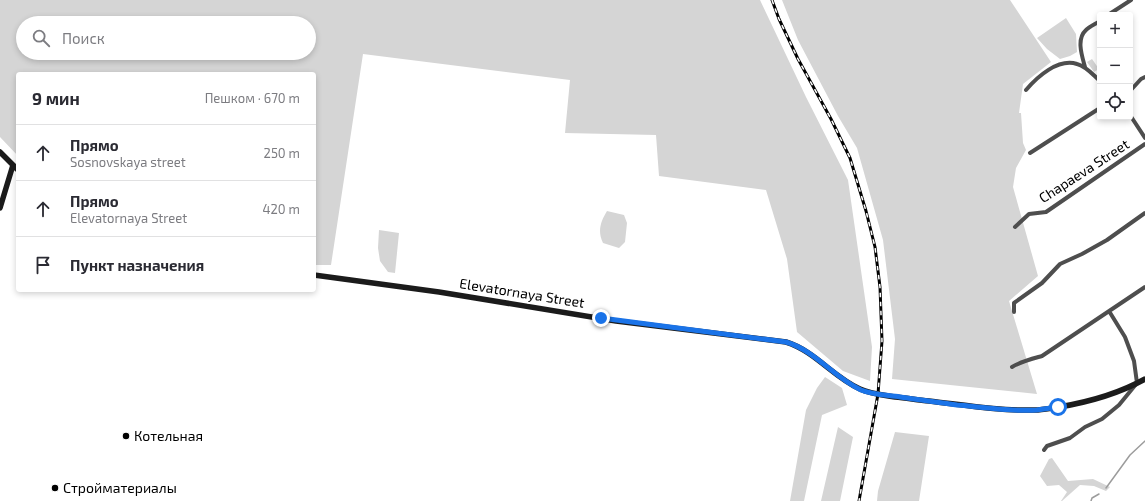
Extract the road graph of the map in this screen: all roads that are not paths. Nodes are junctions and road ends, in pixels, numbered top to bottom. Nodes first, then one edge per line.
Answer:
1 (1131, 0) edge
2 (1113, 12) edge
3 (1097, 23) edge
4 (1085, 68) junction
5 (1145, 77) edge
6 (1097, 78) edge
7 (1133, 88) edge
8 (1026, 90) dead end
9 (1097, 110) edge
10 (1133, 120) edge
11 (1145, 138) edge
12 (1145, 144) edge
13 (0, 152) edge
14 (1030, 153) dead end
15 (13, 165) junction
16 (16, 168) edge
17 (0, 208) edge
18 (1145, 213) edge
19 (1015, 227) dead end
20 (316, 275) edge
21 (1145, 286) edge
22 (1109, 311) junction
23 (1014, 312) dead end
24 (1012, 367) dead end
25 (1145, 379) edge
26 (1137, 384) junction
27 (1044, 450) dead end

1 - 2 street
3 - 4 street
4 - 6 street
4 - 8 street
5 - 7 street
9 - 14 street
10 - 11 street, Chapaeva Street
12 - 19 street, Chapaeva Street
13 - 15 main road
15 - 16 main road
15 - 17 main road
18 - 23 street
20 - 26 main road, Elevatornaya Street
21 - 22 street
22 - 24 street
22 - 26 street
25 - 26 main road, Elevatornaya Street
26 - 27 street

